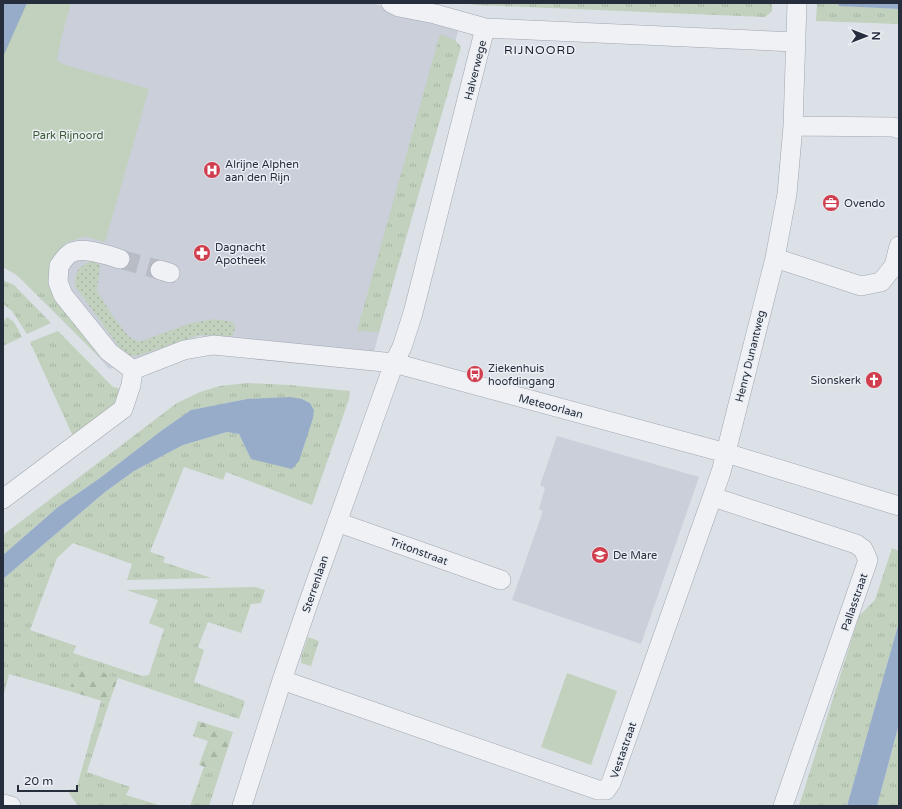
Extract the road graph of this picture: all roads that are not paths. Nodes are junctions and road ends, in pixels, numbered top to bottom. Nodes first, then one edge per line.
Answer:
1 (797, 3) edge
2 (397, 4) edge
3 (485, 28) junction
4 (795, 42) junction
5 (793, 126) junction
6 (899, 128) edge
7 (899, 246) edge
8 (775, 258) junction
9 (120, 259) tunnel mouth
10 (394, 363) junction
11 (133, 370) junction
12 (726, 453) junction
13 (713, 497) junction
14 (3, 499) edge
15 (899, 506) edge
16 (337, 522) junction
17 (501, 580) dead end
18 (282, 680) junction
19 (3, 804) edge
20 (11, 806) edge
21 (242, 806) edge
22 (783, 806) edge

1 - 4 street, Henry Dunantweg
2 - 3 street
3 - 4 street, Halverwege
3 - 10 street, Halverwege
4 - 5 street, Henry Dunantweg
5 - 6 street
5 - 8 street, Henry Dunantweg
7 - 8 street
8 - 12 street, Henry Dunantweg
9 - 11 street
10 - 11 street, Meteoorlaan
10 - 12 street, Meteoorlaan
10 - 16 street, Sterrenlaan
11 - 14 street
12 - 13 street, Vestastraat
12 - 15 street, Meteoorlaan
13 - 18 street, Vestastraat
13 - 22 street, Pallasstraat
16 - 17 street, Tritonstraat
16 - 18 street, Sterrenlaan
18 - 21 street, Sterrenlaan
19 - 20 street

